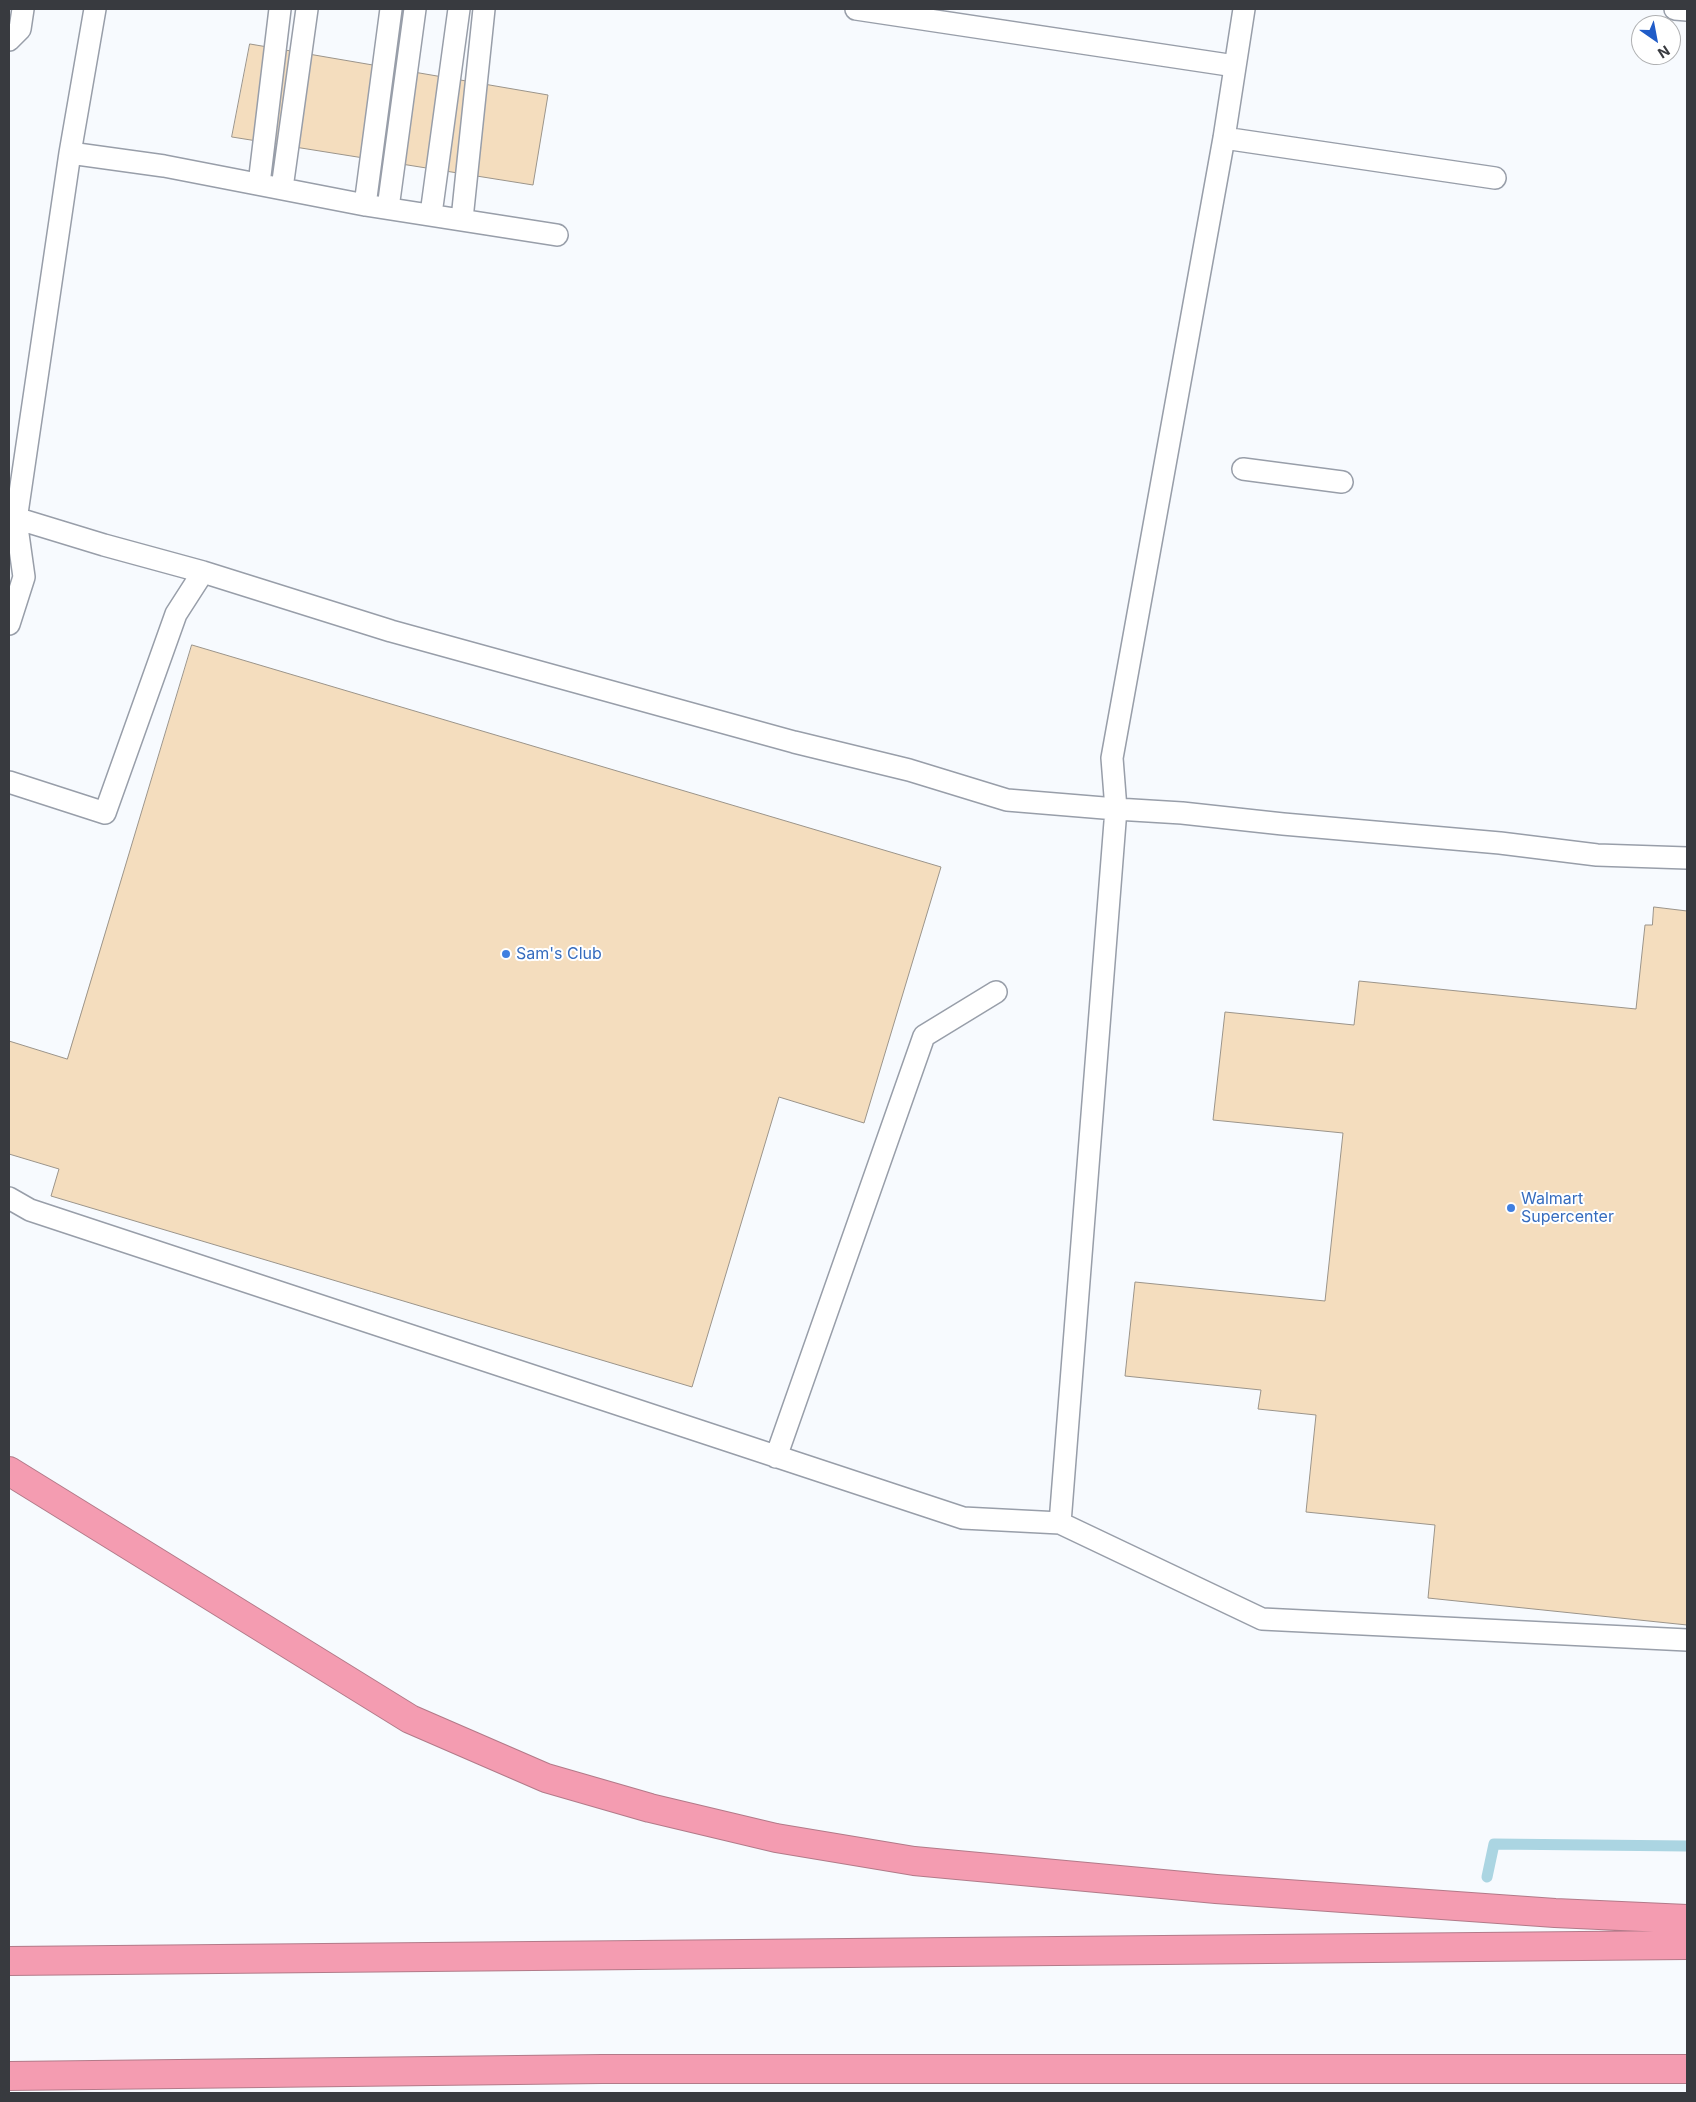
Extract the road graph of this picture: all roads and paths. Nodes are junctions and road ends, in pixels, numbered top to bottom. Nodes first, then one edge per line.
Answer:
1 (23, 9) edge
2 (95, 9) edge
3 (280, 9) edge
4 (307, 9) edge
5 (391, 9) edge
6 (415, 9) edge
7 (459, 9) edge
8 (484, 9) edge
9 (856, 9) edge
10 (1244, 9) edge
11 (1675, 9) edge
12 (1687, 10) edge
13 (9, 40) edge
14 (1235, 66) junction
15 (1224, 138) junction
16 (70, 153) junction
17 (1495, 178) dead end
18 (259, 184) junction
19 (282, 188) junction
20 (365, 205) junction
21 (388, 208) junction
22 (431, 214) junction
23 (462, 219) junction
24 (557, 235) dead end
25 (1243, 469) dead end
26 (1342, 482) dead end
27 (13, 518) edge
28 (203, 572) junction
29 (9, 624) edge
30 (9, 782) edge
31 (1116, 810) junction
32 (1687, 858) edge
33 (996, 992) dead end
34 (9, 1198) edge
35 (776, 1457) junction
36 (9, 1471) edge
37 (1060, 1523) junction
38 (1687, 1640) edge
39 (1687, 1918) edge
40 (1687, 1946) edge
41 (9, 1961) edge
42 (1687, 2069) edge
43 (9, 2076) edge

1 - 13 lane
2 - 16 lane
3 - 18 lane
4 - 19 lane
5 - 20 lane
6 - 21 lane
7 - 22 lane
8 - 23 lane
9 - 14 lane
10 - 14 lane
11 - 12 lane
14 - 15 lane
15 - 17 lane
15 - 31 lane
16 - 18 lane
16 - 27 lane
18 - 19 lane
19 - 20 lane
20 - 21 lane
21 - 22 lane
22 - 23 lane
23 - 24 lane
25 - 26 lane
27 - 28 lane
27 - 29 lane
28 - 30 lane
28 - 31 lane
31 - 32 lane
31 - 37 lane
33 - 35 lane
34 - 35 lane
35 - 37 lane
36 - 39 highway
37 - 38 lane
40 - 41 highway
42 - 43 highway

